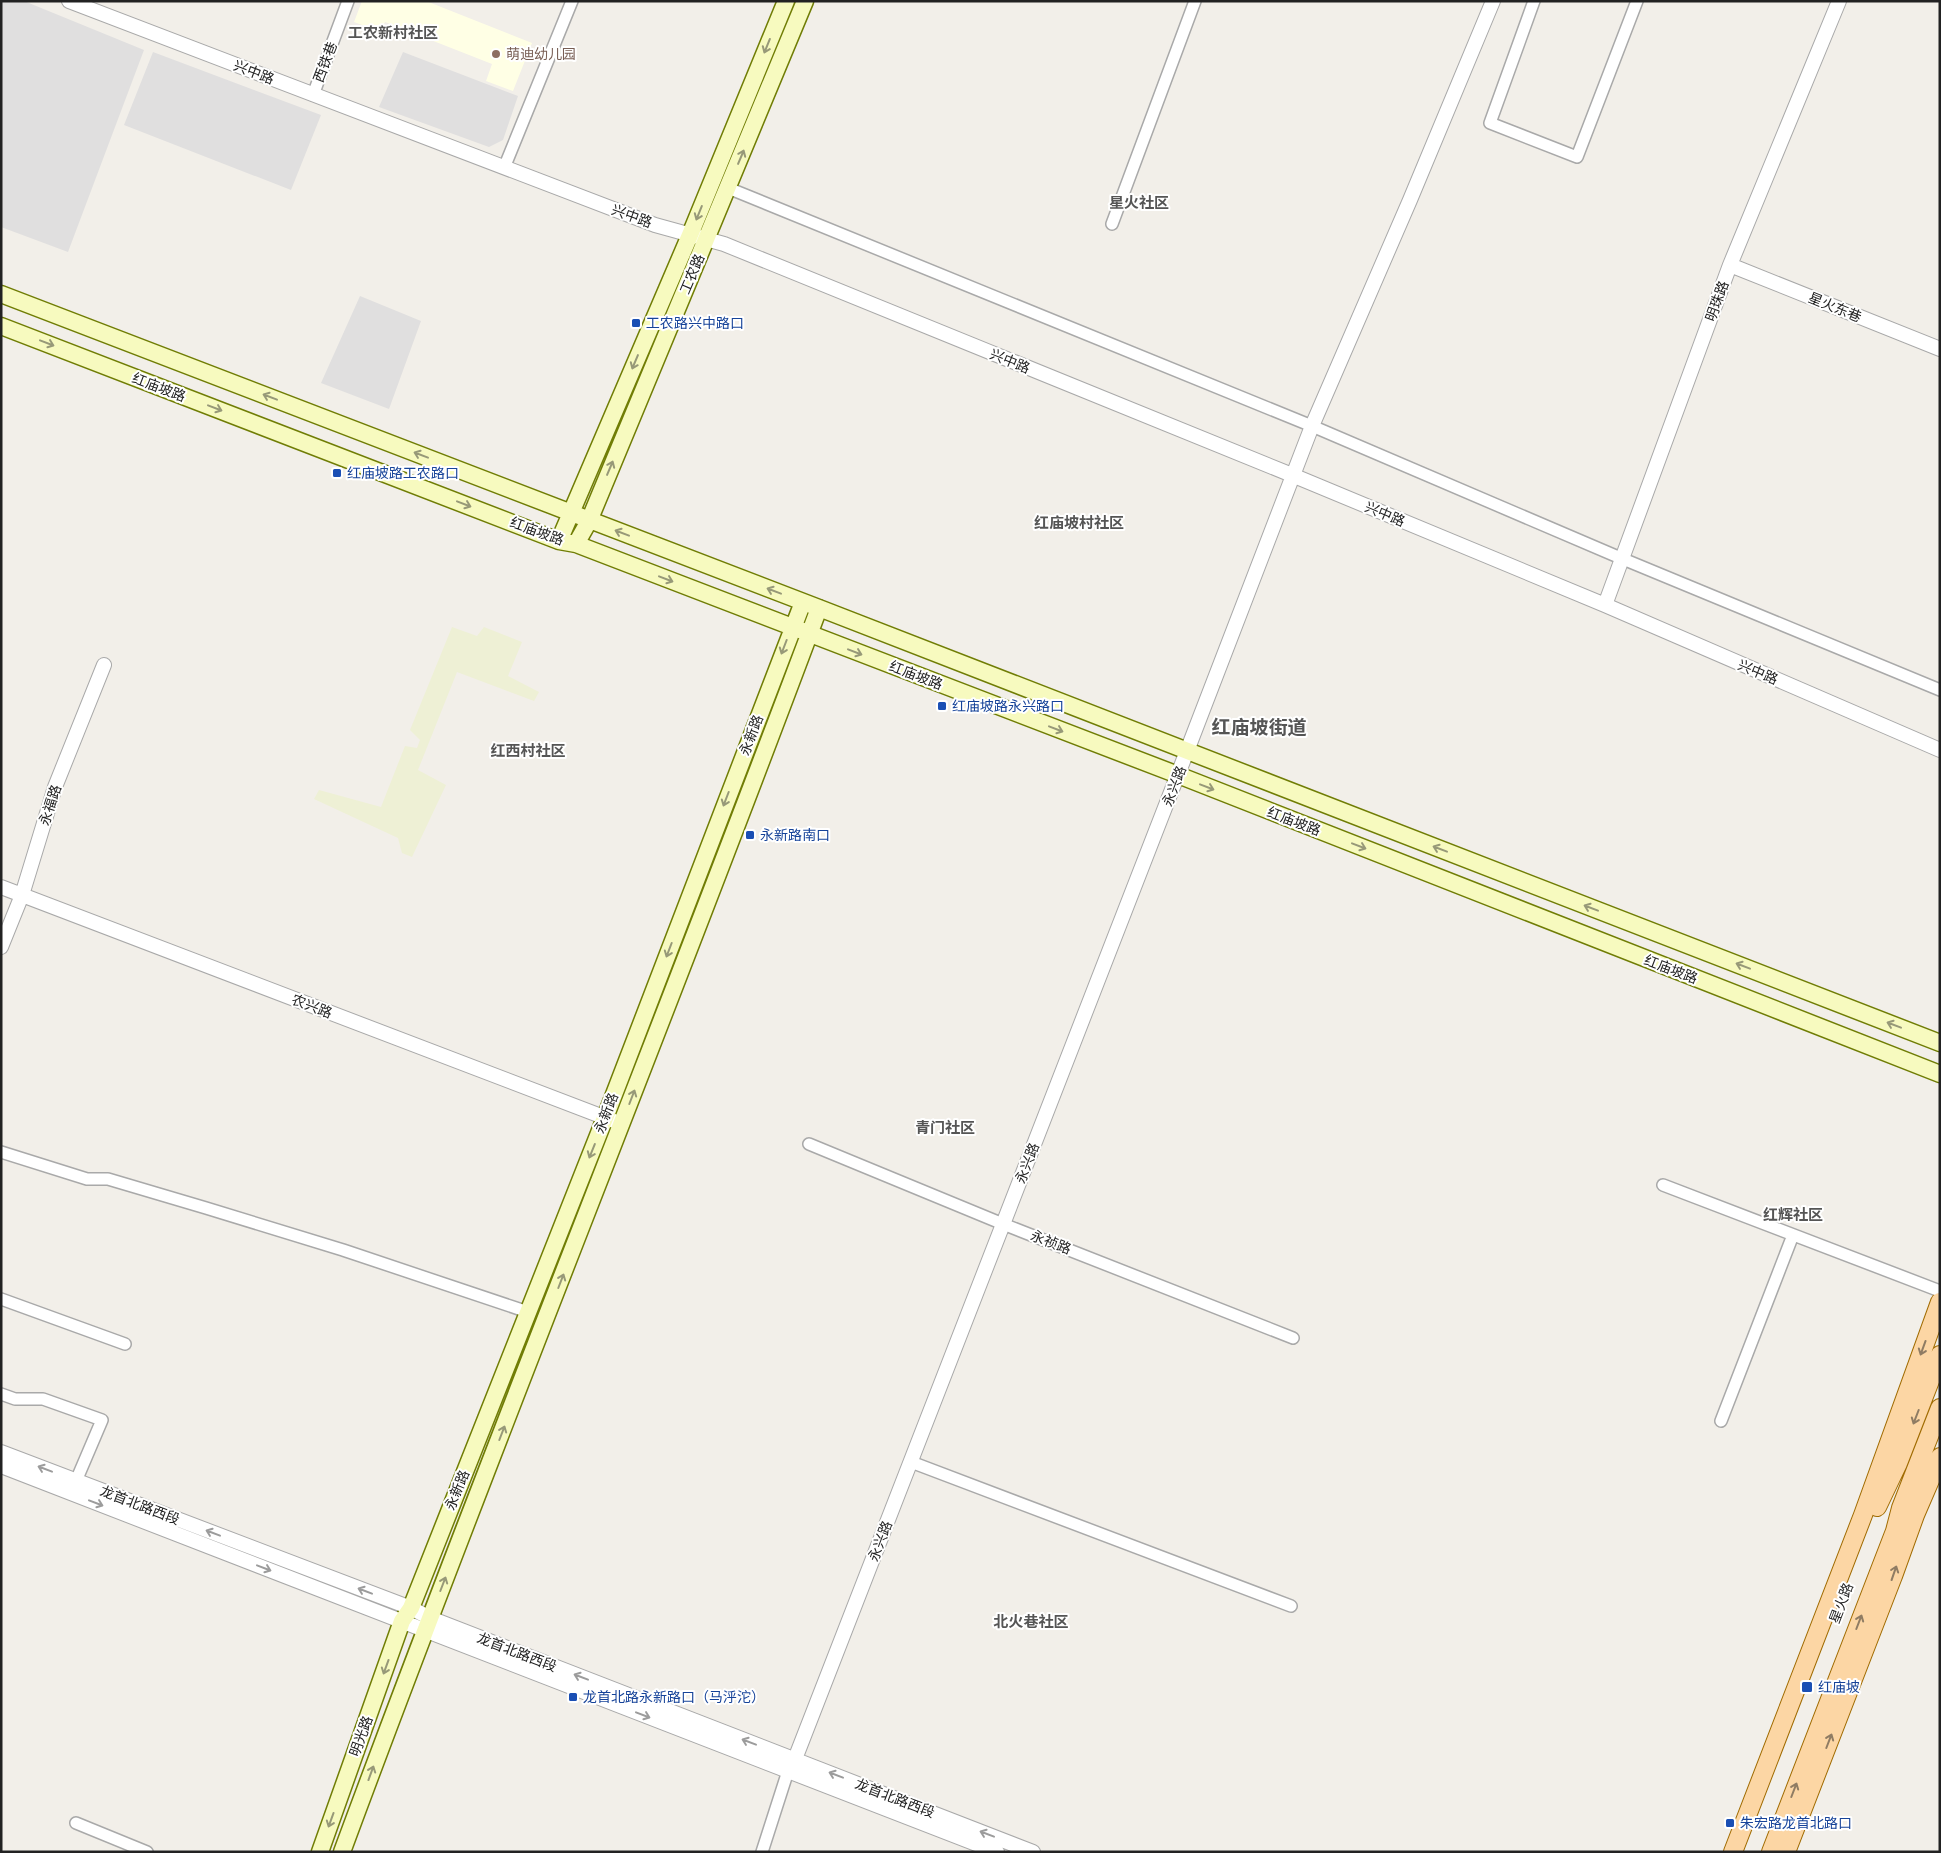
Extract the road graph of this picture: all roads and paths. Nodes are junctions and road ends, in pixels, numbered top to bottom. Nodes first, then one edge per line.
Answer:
1 (69, 1) edge
2 (348, 1) edge
3 (572, 1) edge
4 (786, 1) edge
5 (805, 1) edge
6 (1195, 1) edge
7 (1493, 1) edge
8 (1534, 1) edge
9 (1637, 1) edge
10 (1839, 1) edge
11 (313, 94) junction
12 (504, 168) junction
13 (728, 188) junction
14 (1112, 224) dead end
15 (690, 235) junction
16 (707, 239) junction
17 (1730, 264) junction
18 (1, 294) edge
19 (1, 326) edge
20 (1940, 350) edge
21 (1312, 426) junction
22 (1292, 475) junction
23 (572, 513) junction
24 (589, 520) junction
25 (559, 541) junction
26 (576, 544) junction
27 (1623, 559) junction
28 (803, 602) junction
29 (1605, 605) junction
30 (819, 608) junction
31 (792, 627) junction
32 (809, 634) junction
33 (104, 665) dead end
34 (1940, 690) edge
35 (1940, 750) edge
36 (1187, 751) junction
37 (1178, 775) junction
38 (1, 887) edge
39 (22, 895) junction
40 (1, 947) edge
41 (1940, 1043) edge
42 (1940, 1074) edge
43 (605, 1118) junction
44 (622, 1124) junction
45 (810, 1144) dead end
46 (1, 1152) edge
47 (1662, 1185) dead end
48 (1003, 1224) junction
49 (1793, 1235) junction
50 (1940, 1291) edge
51 (1, 1299) edge
52 (1940, 1302) edge
53 (528, 1312) junction
54 (1294, 1338) dead end
55 (125, 1344) dead end
56 (1940, 1355) edge
57 (1, 1394) edge
58 (1940, 1408) edge
59 (1721, 1421) dead end
60 (1, 1452) edge
61 (1940, 1458) edge
62 (910, 1462) junction
63 (1, 1466) edge
64 (1936, 1476) edge
65 (76, 1481) junction
66 (1874, 1485) junction
67 (1901, 1508) junction
68 (1867, 1536) junction
69 (1902, 1548) junction
70 (1292, 1606) dead end
71 (406, 1615) junction
72 (427, 1624) junction
73 (1857, 1649) junction
74 (791, 1765) junction
75 (1809, 1772) junction
76 (76, 1823) dead end
77 (147, 1852) edge
78 (320, 1852) edge
79 (342, 1852) edge
80 (762, 1852) edge
81 (997, 1852) edge
82 (1033, 1852) edge
83 (1733, 1852) edge
84 (1745, 1852) edge
85 (1771, 1852) edge
86 (1786, 1852) edge

1 - 11 street, 兴中路
2 - 11 street, 西铁巷
3 - 12 street
4 -> 15 main road, 工农路
13 -> 5 main road, 工农路
6 - 14 street
7 - 21 street, 永兴路
8 - 9 street
10 - 17 street, 明珠路
11 - 12 street, 兴中路
12 - 15 street, 兴中路
13 - 16 main road, 工农路
13 - 21 street
15 - 16 street, 兴中路
15 -> 23 main road, 工农路
16 - 22 street, 兴中路
24 -> 16 main road, 工农路
17 - 20 street, 星火东巷
17 - 27 street, 明珠路
23 -> 18 main road, 红庙坡路
19 -> 25 main road, 红庙坡路
21 - 22 street, 永兴路
21 - 27 street
22 - 29 street, 兴中路
22 - 36 street, 永兴路
23 - 24 main road, 红庙坡路
23 - 25 main road, 工农路
24 - 26 main road, 工农路
28 -> 24 main road, 红庙坡路
25 - 26 main road, 红庙坡路
26 -> 31 main road, 红庙坡路
27 - 29 street, 明珠路
27 - 34 street
28 - 30 main road, 红庙坡路
28 - 31 main road, 永新路
29 - 35 street, 兴中路
30 - 32 main road, 永新路
30 - 36 main road, 红庙坡路
31 - 32 main road, 红庙坡路
31 -> 43 main road, 永新路
32 -> 37 main road, 红庙坡路
44 -> 32 main road, 永新路
33 - 39 street, 永福路
36 - 37 street, 永兴路
41 -> 36 main road, 红庙坡路
37 -> 42 main road, 红庙坡路
37 - 48 street, 永兴路
38 - 39 street, 农兴路
39 - 40 street, 永福路
39 - 43 street, 农兴路
43 - 44 street, 农兴路
43 -> 53 main road, 永新路
72 -> 44 main road, 永新路
45 - 48 street, 永祯路
46 - 53 street
47 - 49 street
48 - 54 street, 永祯路
48 - 62 street, 永兴路
49 - 50 street
49 - 59 street
51 - 55 street
52 -> 66 main road
53 - 71 main road, 永新路
56 -> 68 main road, 星火路
57 - 65 street
58 - 67 main road, 星火路
65 -> 60 street, 龙首北路西段
61 - 64 main road
62 - 70 street
62 - 74 street, 永兴路
63 -> 71 street, 龙首北路西段
64 - 69 main road
71 -> 65 street, 龙首北路西段
66 - 68 main road
66 - 83 main road
67 - 69 main road
73 -> 67 main road, 星火路
68 - 84 main road, 星火路
73 -> 69 main road
71 - 72 street, 龙首北路西段
71 -> 78 main road, 明光路
72 - 74 street, 龙首北路西段
79 -> 72 main road, 明光路
75 -> 73 main road, 星火路
74 - 80 street, 永兴路
74 - 81 street, 龙首北路西段
82 -> 74 street, 龙首北路西段
85 -> 75 main road, 星火路
75 - 86 main road
76 - 77 street

